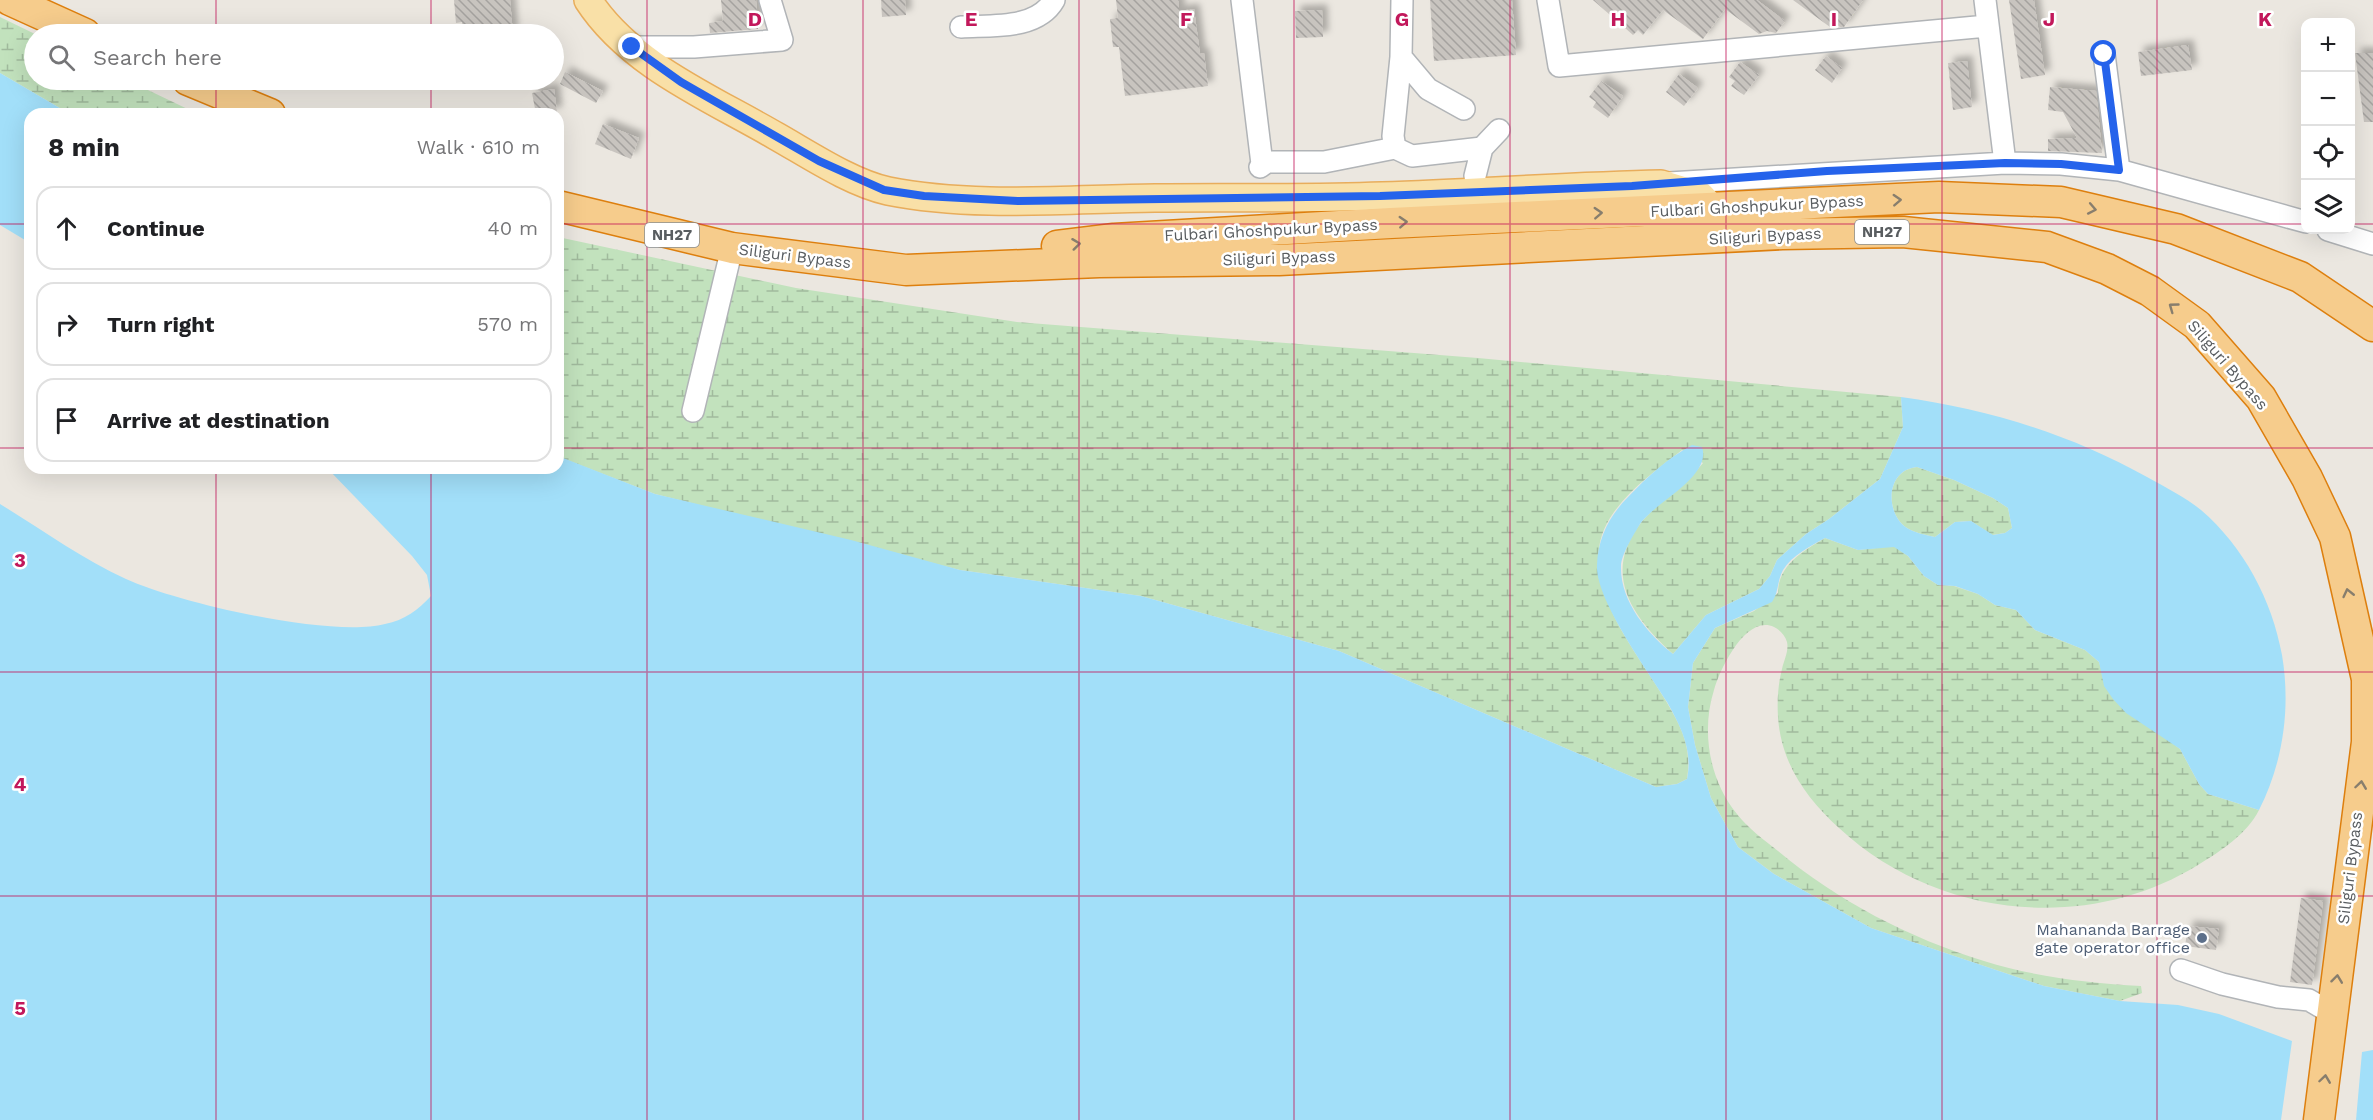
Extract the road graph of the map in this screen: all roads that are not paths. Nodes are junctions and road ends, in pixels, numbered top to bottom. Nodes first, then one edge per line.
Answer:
1 (588, 0) edge
2 (770, 0) edge
3 (1054, 0) edge
4 (1242, 0) edge
5 (1402, 0) edge
6 (1548, 0) edge
7 (1984, 0) edge
8 (17, 2) edge
9 (64, 24) edge
10 (1986, 26) junction
11 (961, 27) dead end
12 (632, 47) junction
13 (2104, 54) dead end
14 (1401, 57) junction
15 (212, 90) edge
16 (256, 108) edge
17 (1464, 109) dead end
18 (1499, 130) dead end
19 (1395, 148) junction
20 (1482, 148) junction
21 (2005, 163) junction
22 (2119, 170) junction
23 (1475, 176) dead end
24 (1660, 184) junction
25 (564, 207) edge
26 (1712, 208) junction
27 (2301, 221) edge
28 (2341, 234) edge
29 (2373, 244) edge
30 (732, 248) junction
31 (787, 254) junction
32 (2373, 326) edge
33 (693, 411) dead end
34 (2181, 969) dead end
35 (2332, 1025) junction
36 (2319, 1120) edge

1 - 12 main road
2 - 12 street
3 - 11 street
4 - 19 street
5 - 14 street
6 - 10 street
7 - 10 street
8 - 9 highway
10 - 21 street
12 - 24 main road
13 - 22 street
14 - 17 street
14 - 19 street
15 - 16 highway
18 - 20 street
19 - 20 street
20 - 23 street
21 - 22 street
21 - 24 street
22 - 27 street
24 - 26 main road
25 - 30 highway, Siliguri Bypass / NH27
31 -> 26 highway, Fulbari Ghoshpukur Bypass / NH27
26 -> 32 highway, Fulbari Ghoshpukur Bypass / NH27
28 - 29 street
30 - 31 highway, Siliguri Bypass / NH27
30 - 33 street
35 -> 31 highway, Siliguri Bypass / NH27
34 - 35 street
36 -> 35 highway, NH27

